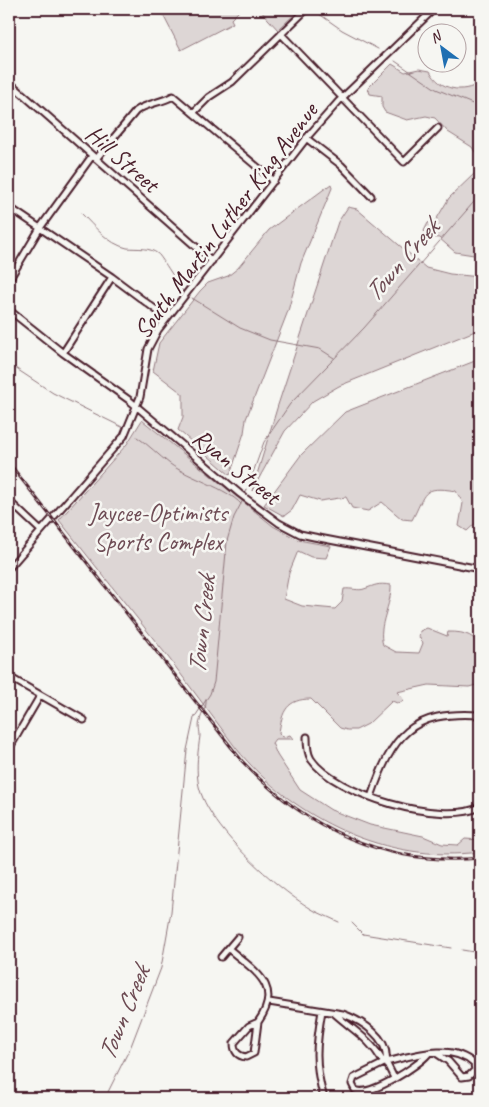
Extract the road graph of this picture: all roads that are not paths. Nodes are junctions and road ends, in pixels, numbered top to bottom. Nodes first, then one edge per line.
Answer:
1 (308, 9) edge
2 (434, 9) edge
3 (281, 34) junction
4 (9, 82) edge
5 (343, 98) junction
6 (193, 113) junction
7 (438, 128) dead end
8 (306, 138) junction
9 (94, 158) junction
10 (274, 181) junction
11 (371, 196) dead end
12 (9, 207) edge
13 (40, 228) junction
14 (212, 261) junction
15 (112, 277) junction
16 (9, 280) edge
17 (9, 310) edge
18 (168, 318) junction
19 (63, 354) junction
20 (137, 407) junction
21 (9, 501) edge
22 (40, 530) junction
23 (9, 568) edge
24 (480, 569) edge
25 (9, 677) edge
26 (40, 696) junction
27 (480, 715) edge
28 (84, 720) dead end
29 (308, 737) dead end
30 (9, 749) edge
31 (371, 797) junction
32 (480, 807) edge
33 (238, 938) dead end
34 (228, 949) junction
35 (221, 958) dead end
36 (269, 1002) junction
37 (322, 1011) junction
38 (334, 1013) junction
39 (258, 1022) junction
40 (436, 1053) junction
41 (428, 1054) junction
42 (386, 1062) junction
43 (394, 1078) junction
44 (324, 1098) edge

1 - 3 street
2 - 5 street, South Martin Luther King Avenue
3 - 5 street
3 - 6 street
4 - 9 street, Hill Street
5 - 7 street
5 - 8 street, South Martin Luther King Avenue
6 - 9 street
6 - 10 street
8 - 10 street, South Martin Luther King Avenue
8 - 11 street
9 - 13 street
9 - 14 street, Hill Street
10 - 14 street, South Martin Luther King Avenue
12 - 13 street
13 - 15 street
13 - 16 street
14 - 18 street, South Martin Luther King Avenue
15 - 18 street
15 - 19 street
17 - 19 street, Ryan Street
18 - 20 street, South Martin Luther King Avenue
19 - 20 street, Ryan Street
20 - 22 street, South Martin Luther King Avenue
20 - 24 street, Ryan Street
21 - 22 street
22 - 23 street, South Martin Luther King Avenue
25 - 26 street
26 - 28 street
26 - 30 street
27 - 31 street
29 - 31 street
31 - 32 street
33 - 34 street
34 - 35 street
34 - 36 street
36 - 37 street
36 - 39 street
37 - 38 street
37 - 44 street
38 - 42 street
38 - 42 street
39 - 39 street
40 - 40 street
40 - 41 street
41 - 42 street
41 - 43 street
42 - 43 street
42 - 43 street

